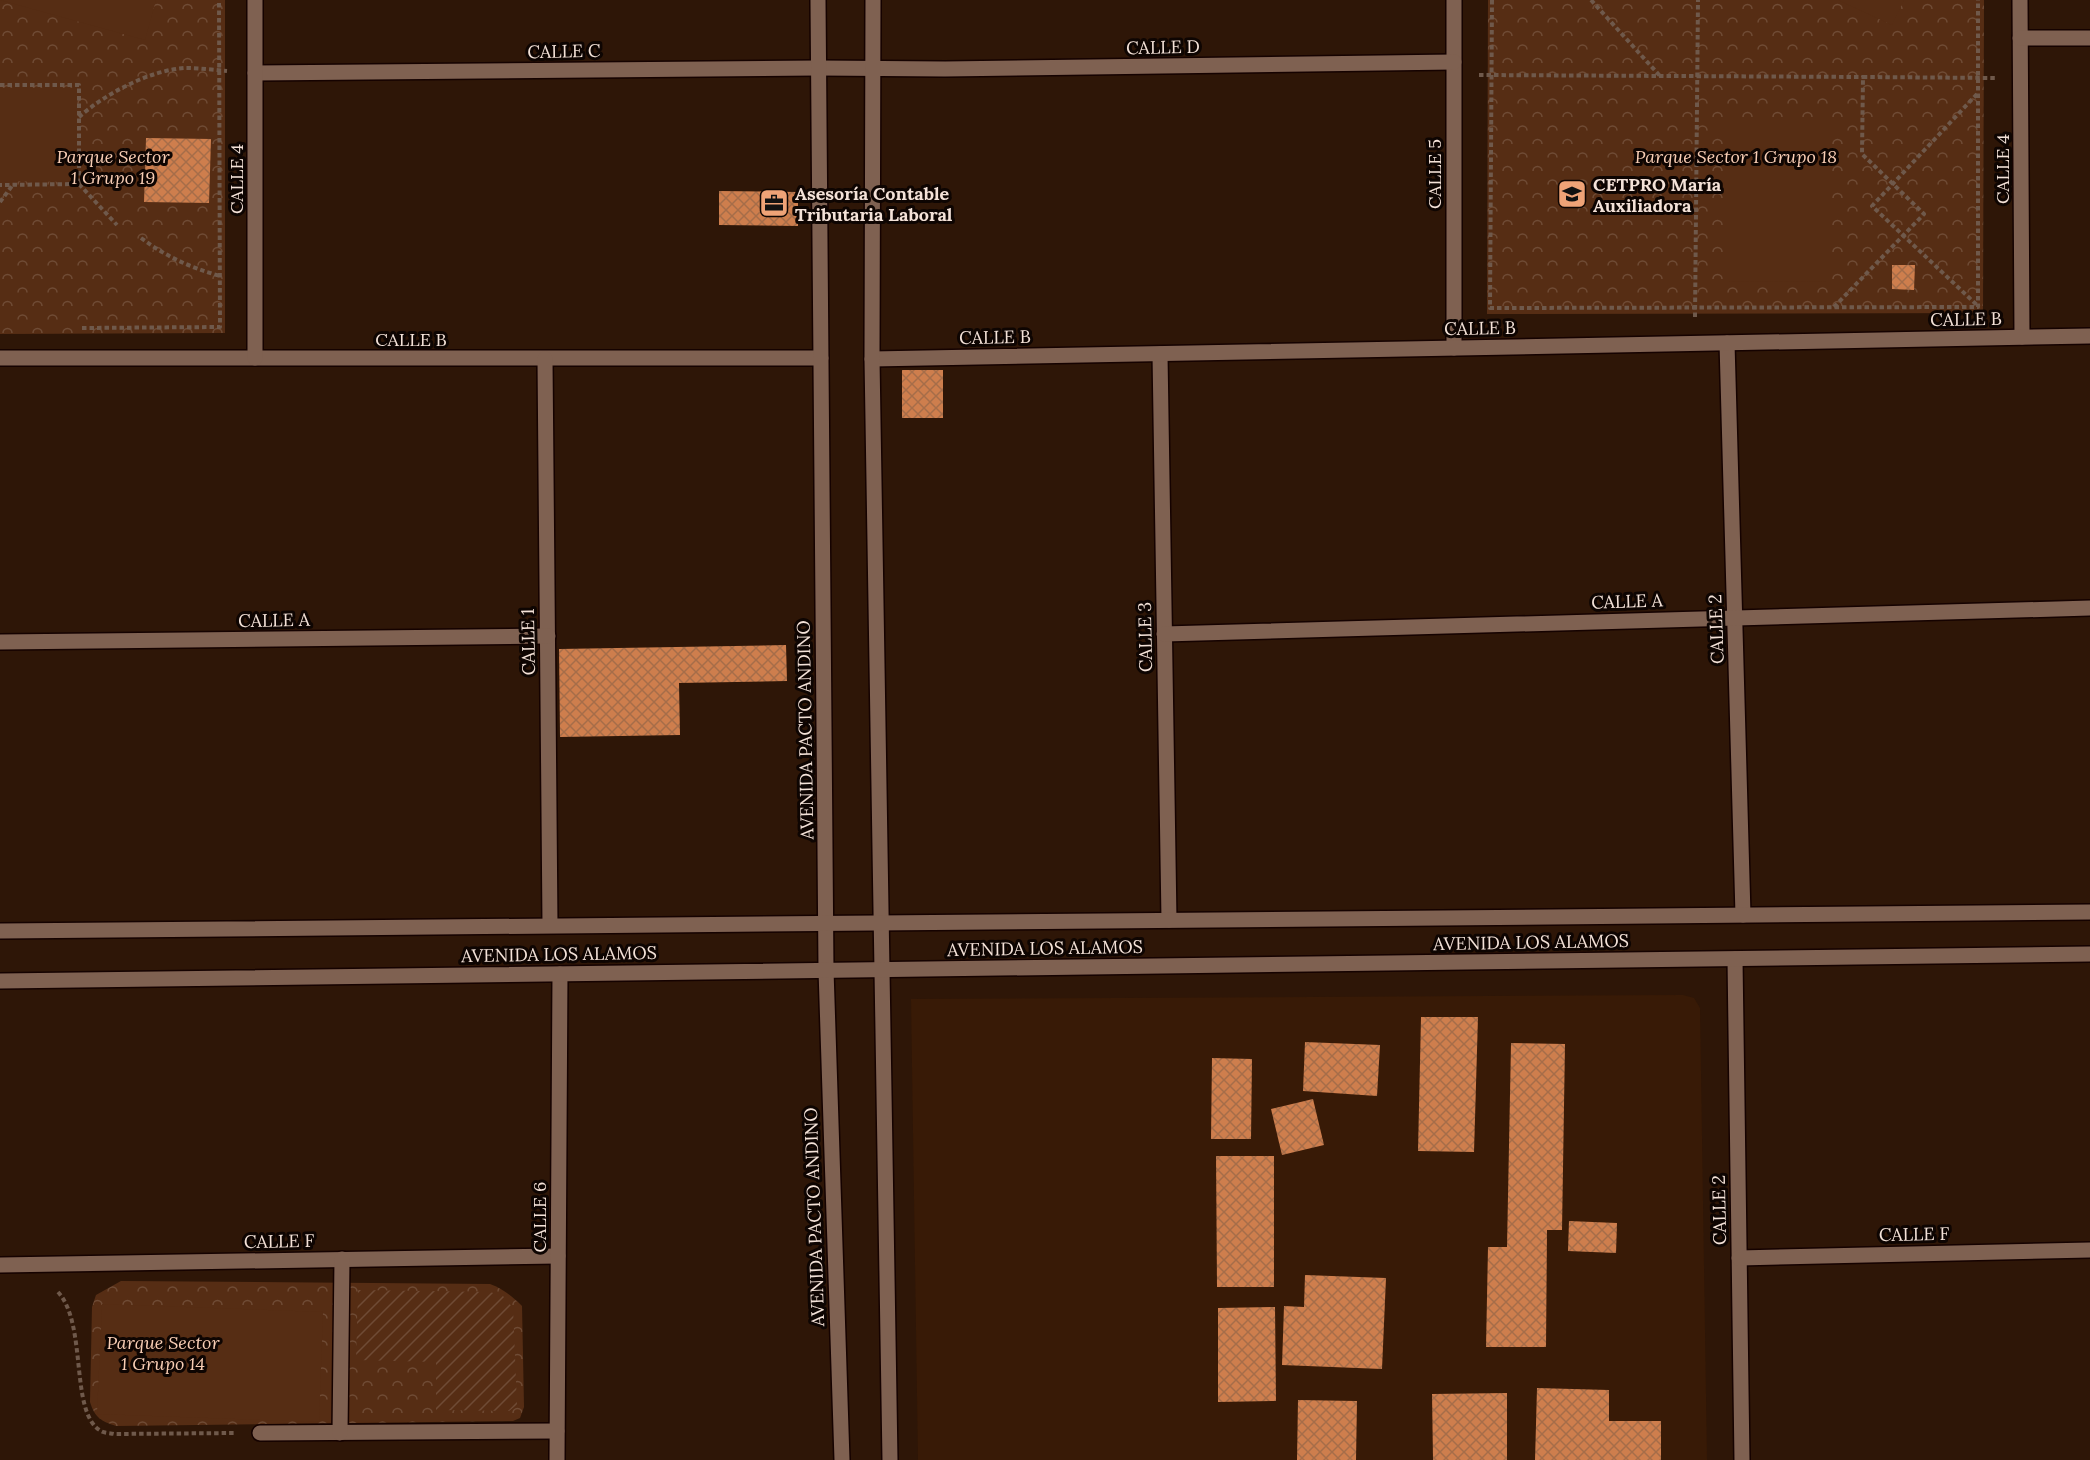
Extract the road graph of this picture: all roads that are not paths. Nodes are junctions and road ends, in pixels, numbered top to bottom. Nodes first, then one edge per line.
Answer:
1 (255, 0) edge
2 (818, 0) edge
3 (873, 0) edge
4 (1454, 0) edge
5 (2020, 0) edge
6 (2020, 38) junction
7 (2090, 38) edge
8 (818, 68) junction
9 (1454, 68) junction
10 (874, 69) junction
11 (255, 73) junction
12 (2090, 336) edge
13 (2022, 337) junction
14 (1727, 343) junction
15 (1454, 348) junction
16 (1160, 354) junction
17 (0, 358) edge
18 (255, 358) junction
19 (821, 358) junction
20 (544, 359) junction
21 (872, 359) junction
22 (2090, 608) edge
23 (1735, 618) junction
24 (1164, 634) junction
25 (548, 636) junction
26 (0, 642) edge
27 (2090, 912) edge
28 (1743, 915) junction
29 (1169, 920) junction
30 (826, 923) junction
31 (880, 923) junction
32 (550, 925) junction
33 (0, 931) edge
34 (2090, 954) edge
35 (1735, 959) junction
36 (881, 969) junction
37 (826, 970) junction
38 (560, 974) junction
39 (0, 981) edge
40 (2090, 1250) edge
41 (558, 1256) junction
42 (1739, 1258) junction
43 (342, 1259) junction
44 (0, 1265) edge
45 (557, 1431) junction
46 (260, 1433) road end
47 (340, 1433) junction
48 (557, 1460) edge
49 (842, 1460) edge
50 (890, 1460) edge
51 (1742, 1460) edge

1 - 11 street, CALLE 4
2 - 8 street, AVENIDA PACTO ANDINO
3 - 10 street
4 - 9 street, CALLE 5
5 - 6 street, CALLE 4
6 - 7 street
6 - 13 street, CALLE 4
8 - 10 street, CALLE C
8 - 11 street, CALLE C
8 - 19 street, AVENIDA PACTO ANDINO
9 - 10 street, CALLE D
9 - 15 street, CALLE 5
10 - 21 street
11 - 18 street, CALLE 4
12 - 13 street, CALLE B
13 - 14 street, CALLE B
14 - 15 street, CALLE B
14 - 23 street, CALLE 2
15 - 16 street, CALLE B
16 - 21 street, CALLE B
16 - 24 street, CALLE 3
17 - 18 street, CALLE B
18 - 20 street, CALLE B
19 - 20 street, CALLE B
19 - 30 street, AVENIDA PACTO ANDINO
20 - 25 street, CALLE 1
21 - 31 street
22 - 23 street, CALLE A
23 - 24 street, CALLE A
23 - 28 street, CALLE 2
24 - 29 street, CALLE 3
25 - 26 street, CALLE A
25 - 32 street, CALLE 1
27 - 28 street, AVENIDA LOS ALAMOS
28 - 29 street, AVENIDA LOS ALAMOS
29 - 31 street, AVENIDA LOS ALAMOS
30 - 31 street, AVENIDA LOS ALAMOS
30 - 32 street, AVENIDA LOS ALAMOS
30 - 37 street, AVENIDA PACTO ANDINO
31 - 36 street
32 - 33 street, AVENIDA LOS ALAMOS
34 - 35 street, AVENIDA LOS ALAMOS
35 - 36 street, AVENIDA LOS ALAMOS
35 - 42 street, CALLE 2
36 - 37 street, AVENIDA LOS ALAMOS
36 - 50 street
37 - 38 street, AVENIDA LOS ALAMOS
37 - 49 street, AVENIDA PACTO ANDINO
38 - 39 street, AVENIDA LOS ALAMOS
38 - 41 street, CALLE 6
40 - 42 street, CALLE F
41 - 43 street, CALLE F
41 - 45 street, CALLE 6
42 - 51 street, CALLE 2
43 - 44 street, CALLE F
43 - 47 street
45 - 47 street
45 - 48 street, CALLE 6
46 - 47 street

